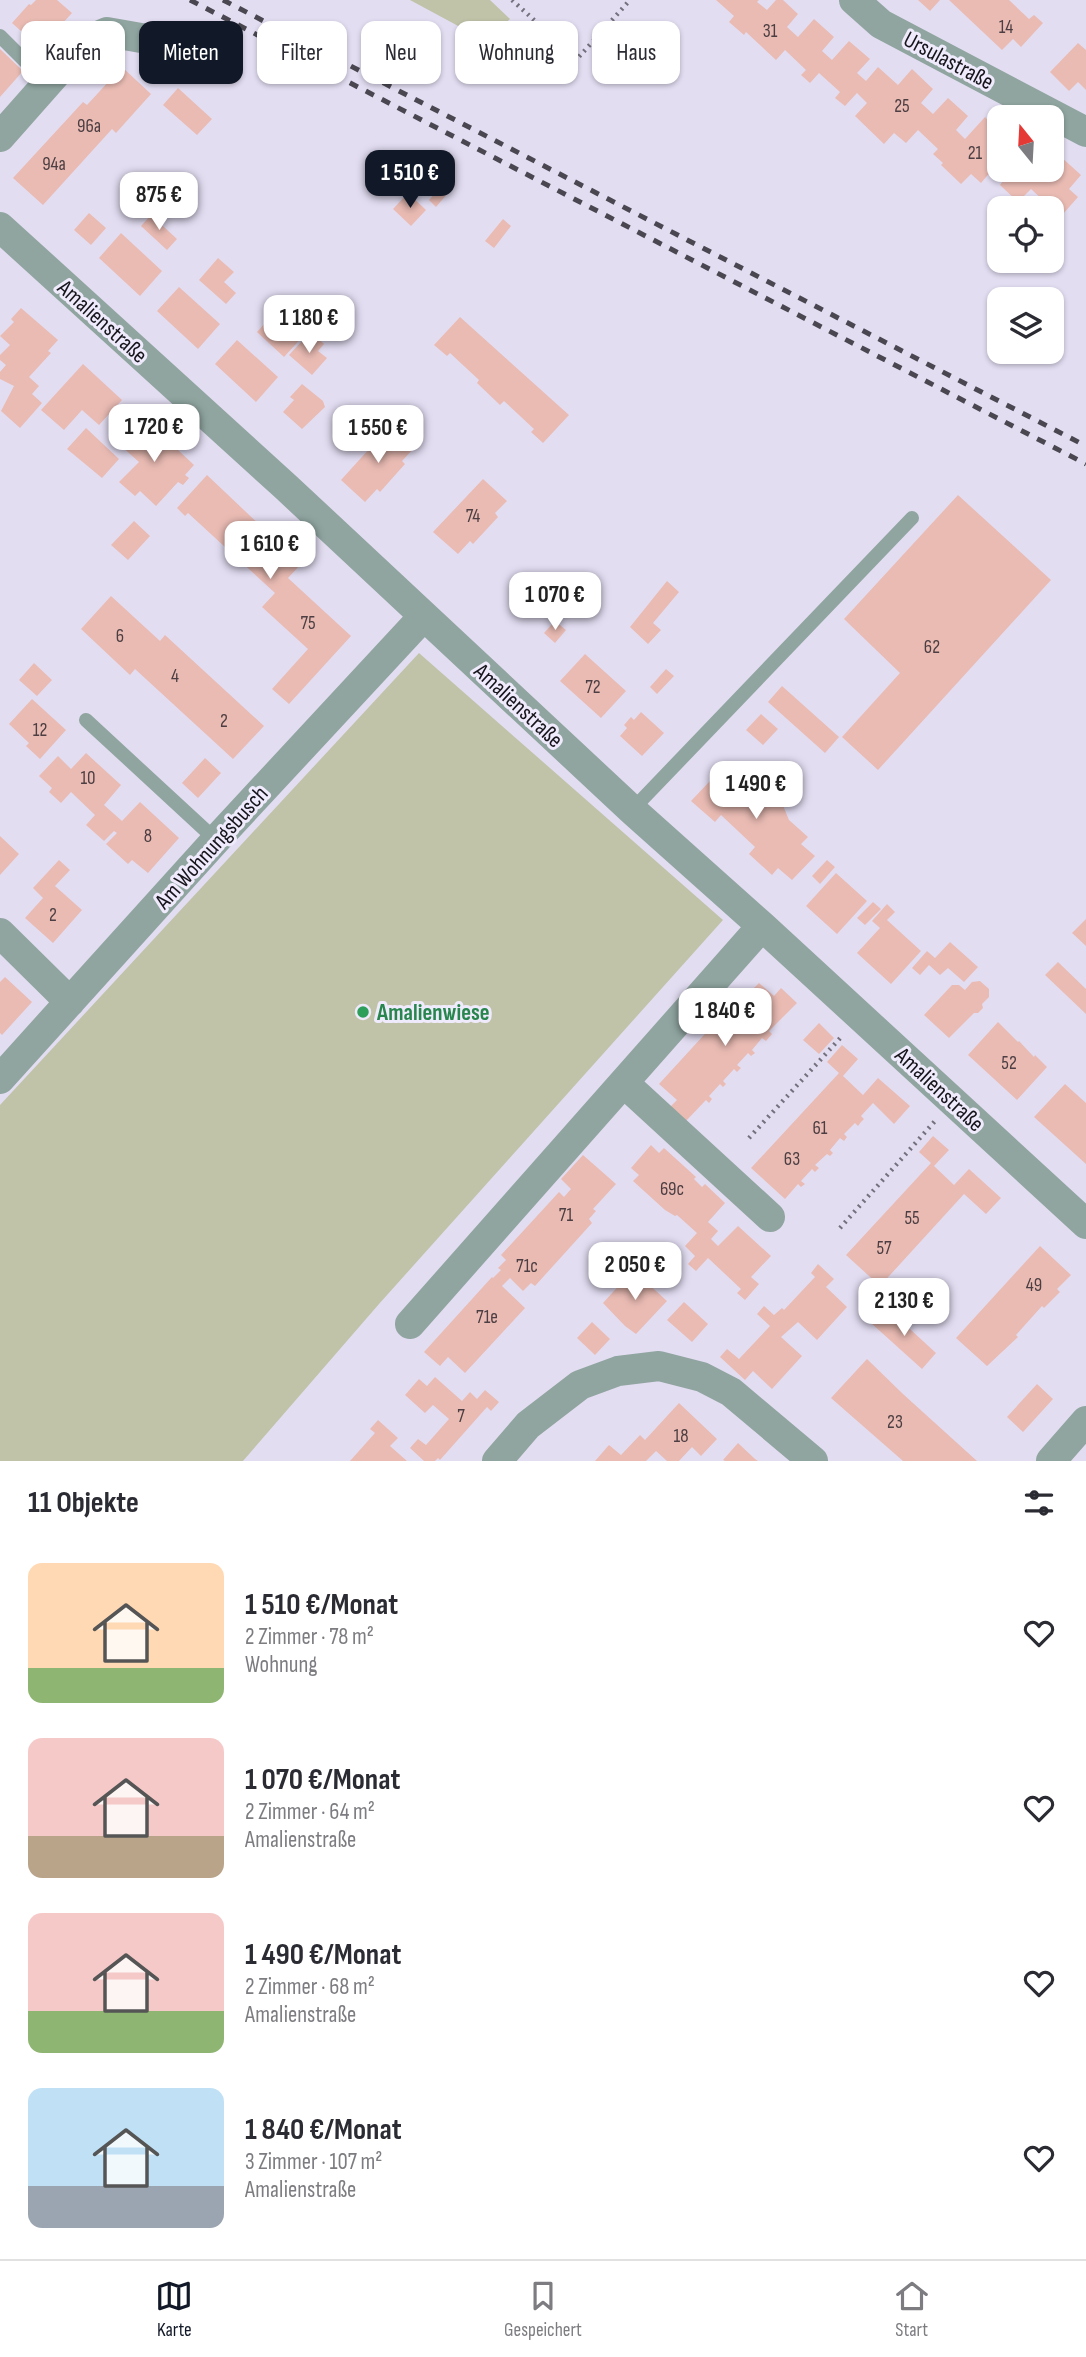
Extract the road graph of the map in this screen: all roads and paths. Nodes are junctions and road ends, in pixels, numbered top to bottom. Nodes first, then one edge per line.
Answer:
1 (512, 0) edge
2 (630, 0) edge
3 (854, 0) edge
4 (0, 36) edge
5 (21, 57) edge
6 (46, 84) edge
7 (1086, 132) edge
8 (0, 136) edge
9 (0, 227) edge
10 (912, 518) dead end
11 (424, 617) junction
12 (86, 720) dead end
13 (632, 810) junction
14 (216, 840) junction
15 (762, 926) junction
16 (0, 933) edge
17 (70, 1002) junction
18 (860, 1016) junction
19 (0, 1079) edge
20 (624, 1083) junction
21 (953, 1101) junction
22 (749, 1138) dead end
23 (770, 1217) dead end
24 (1086, 1224) edge
25 (840, 1228) dead end
26 (410, 1324) dead end
27 (1086, 1421) edge
28 (497, 1461) edge
29 (813, 1461) edge
30 (1051, 1461) edge

1 - 2 path
3 - 7 street, Ursulastraße
4 - 5 lane
6 - 8 street
9 - 11 street, Amalienstraße
10 - 13 lane
11 - 13 street, Amalienstraße
11 - 14 street, Am Wohnungsbusch
12 - 14 lane
13 - 15 street, Amalienstraße
14 - 17 street, Am Wohnungsbusch
15 - 18 street, Amalienstraße
15 - 20 street
16 - 17 street
17 - 19 street, Am Wohnungsbusch
18 - 21 street, Amalienstraße
18 - 22 path
20 - 23 street
20 - 26 street
21 - 24 street, Amalienstraße
21 - 25 path
27 - 30 street
28 - 29 street

